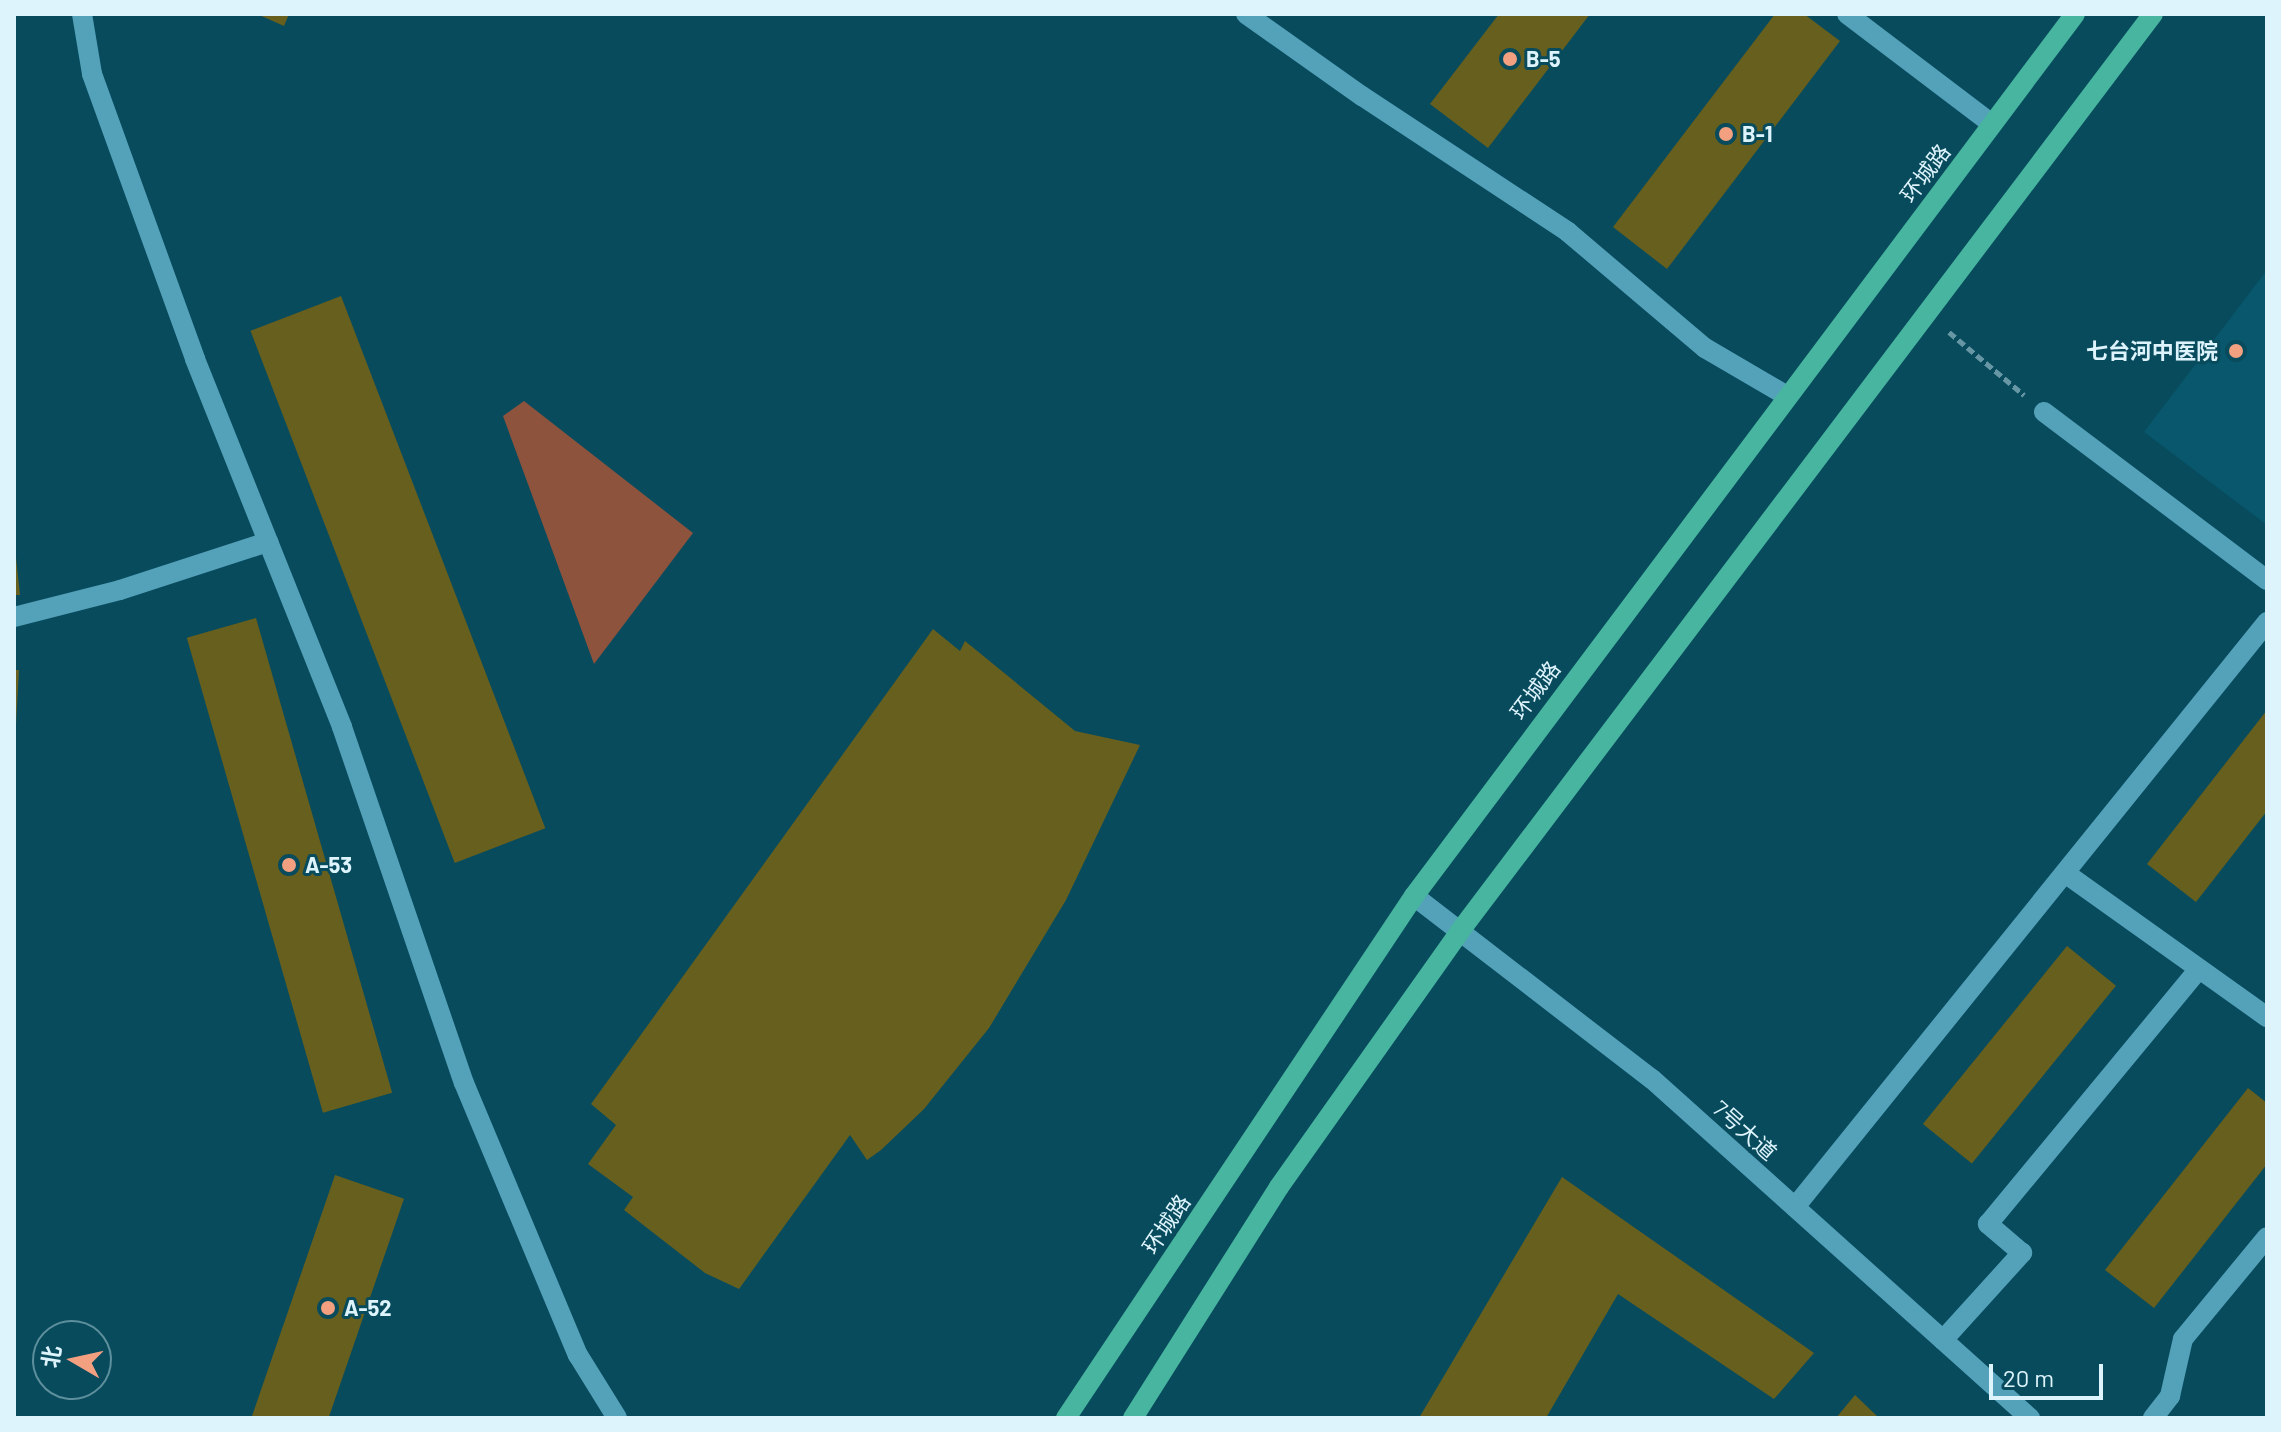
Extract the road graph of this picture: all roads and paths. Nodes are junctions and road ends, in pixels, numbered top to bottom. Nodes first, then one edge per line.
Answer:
1 (82, 14) edge
2 (1246, 14) edge
3 (1847, 14) edge
4 (2075, 14) edge
5 (2153, 14) edge
6 (1992, 124) junction
7 (1927, 313) junction
8 (1787, 396) junction
9 (2044, 412) joint
10 (268, 542) junction
11 (2267, 580) edge
12 (14, 617) edge
13 (2267, 622) edge
14 (2065, 873) junction
15 (1414, 896) junction
16 (1460, 931) junction
17 (2199, 969) junction
18 (2264, 1009) edge
19 (1795, 1207) junction
20 (2267, 1237) edge
21 (1943, 1340) junction
22 (617, 1418) edge
23 (1066, 1418) edge
24 (1133, 1418) edge
25 (2030, 1418) edge
26 (2153, 1418) edge

1 - 10 street
2 - 8 street
3 - 6 street
4 - 6 main road, 环城路
5 - 7 main road
6 - 8 main road, 环城路
7 - 9 path
7 - 16 main road
8 - 15 main road, 环城路
9 - 11 street
10 - 12 street
10 - 22 street
13 - 14 street
14 - 17 street
14 - 19 street
15 - 16 street, 7号大道
15 - 23 main road, 环城路
16 - 19 street, 7号大道
16 - 24 main road
17 - 18 street
17 - 21 street
19 - 21 street, 7号大道
20 - 26 street
21 - 25 street, 7号大道

